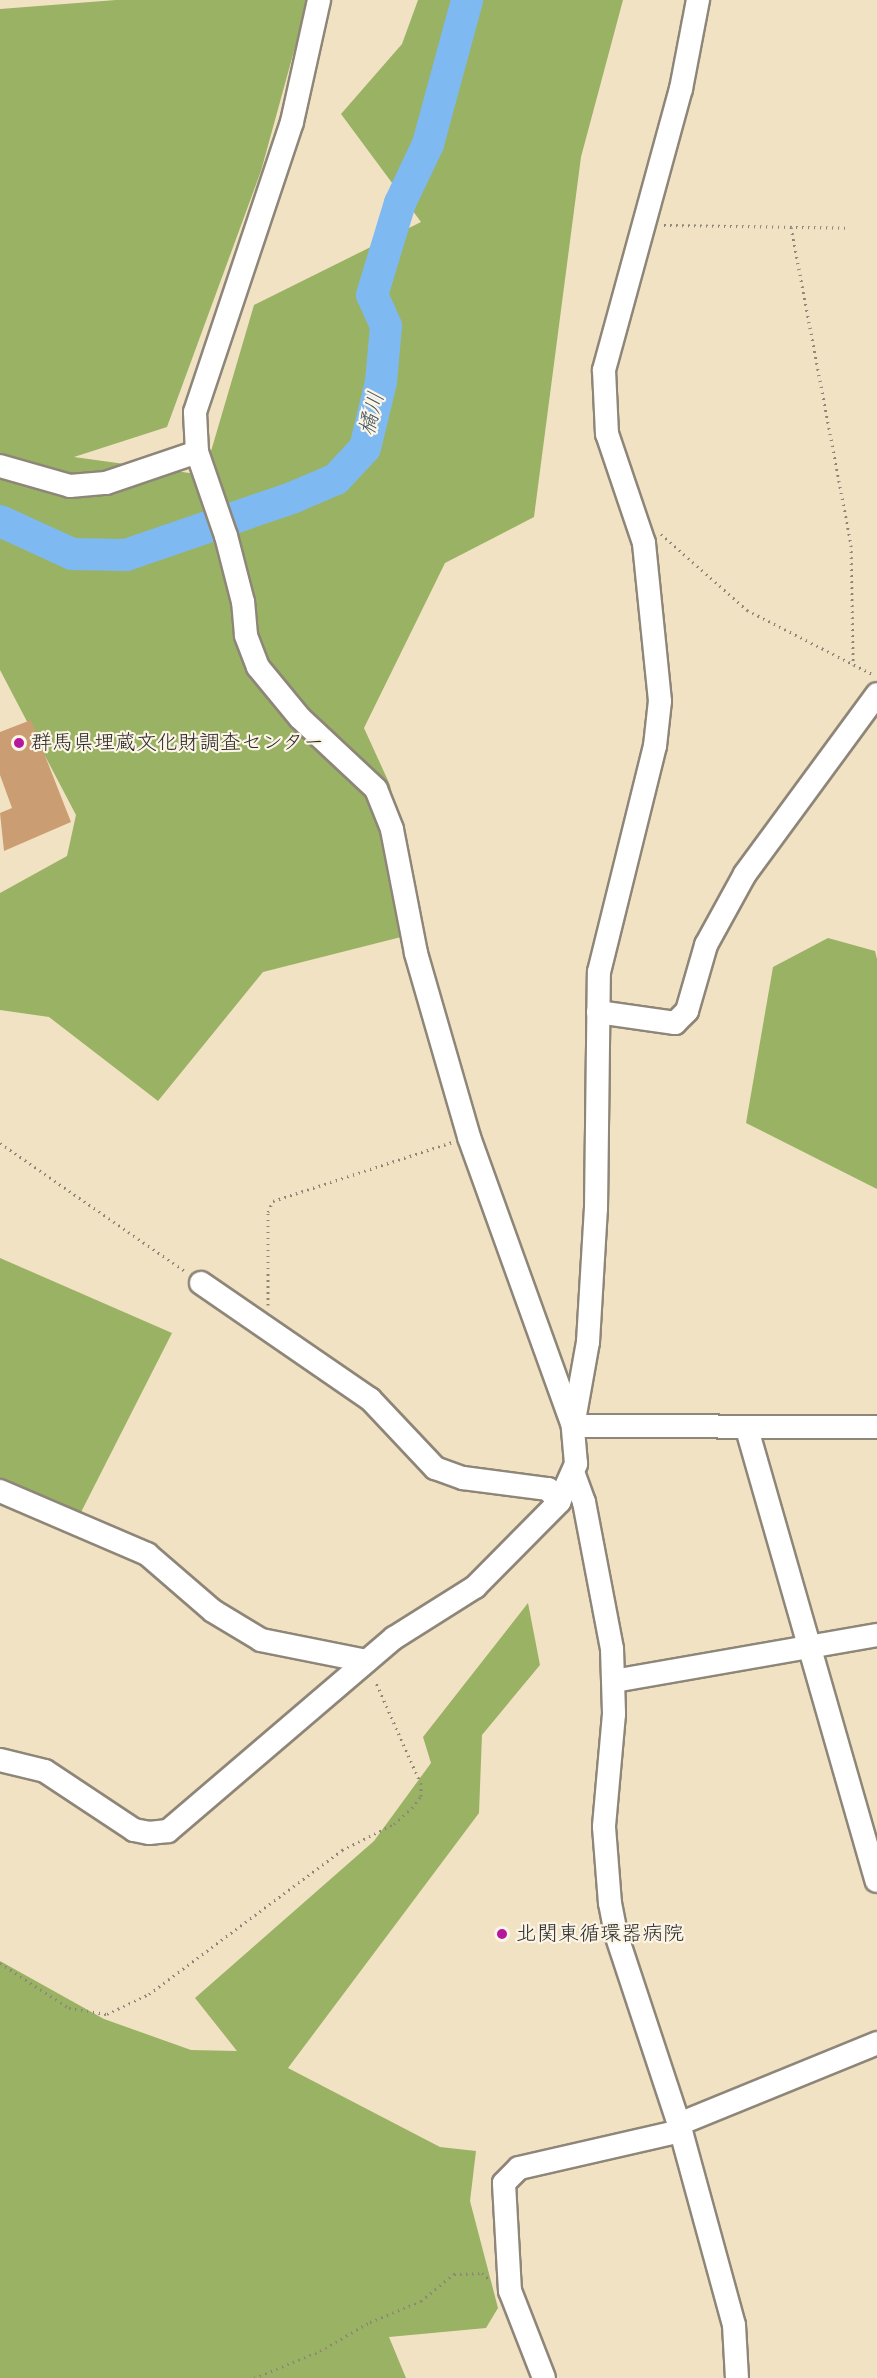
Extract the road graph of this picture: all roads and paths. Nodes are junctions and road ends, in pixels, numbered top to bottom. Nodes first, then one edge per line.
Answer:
1 (319, 0) edge
2 (698, 0) edge
3 (644, 225) junction
4 (791, 227) junction
5 (845, 228) dead end
6 (196, 452) junction
7 (0, 466) edge
8 (642, 535) junction
9 (853, 665) junction
10 (877, 677) edge
11 (877, 694) edge
12 (598, 1012) junction
13 (469, 1137) junction
14 (0, 1143) edge
15 (201, 1283) joint
16 (270, 1330) junction
17 (573, 1426) junction
18 (877, 1427) edge
19 (747, 1429) junction
20 (573, 1472) junction
21 (0, 1491) edge
22 (559, 1502) junction
23 (877, 1635) edge
24 (809, 1648) junction
25 (366, 1661) junction
26 (614, 1681) junction
27 (0, 1760) edge
28 (877, 1881) edge
29 (0, 1963) edge
30 (877, 2043) edge
31 (680, 2128) junction
32 (510, 2291) junction
33 (254, 2378) edge
34 (544, 2378) edge
35 (737, 2378) edge

1 - 6 street
2 - 3 street
3 - 4 path
3 - 8 street
4 - 5 path
4 - 9 path
6 - 7 street
6 - 13 street
8 - 9 path
8 - 12 street
9 - 10 path
11 - 12 street
12 - 17 street
13 - 16 path
13 - 17 street
14 - 15 path
15 - 16 street
16 - 22 street
17 - 19 street
17 - 20 street
18 - 19 street
19 - 24 street
20 - 22 street
20 - 26 street
21 - 25 street
22 - 25 street
23 - 24 street
24 - 26 street
24 - 28 street
25 - 27 street
25 - 29 path
26 - 31 street
30 - 31 street
31 - 32 street
31 - 35 street
32 - 33 path
32 - 34 street

